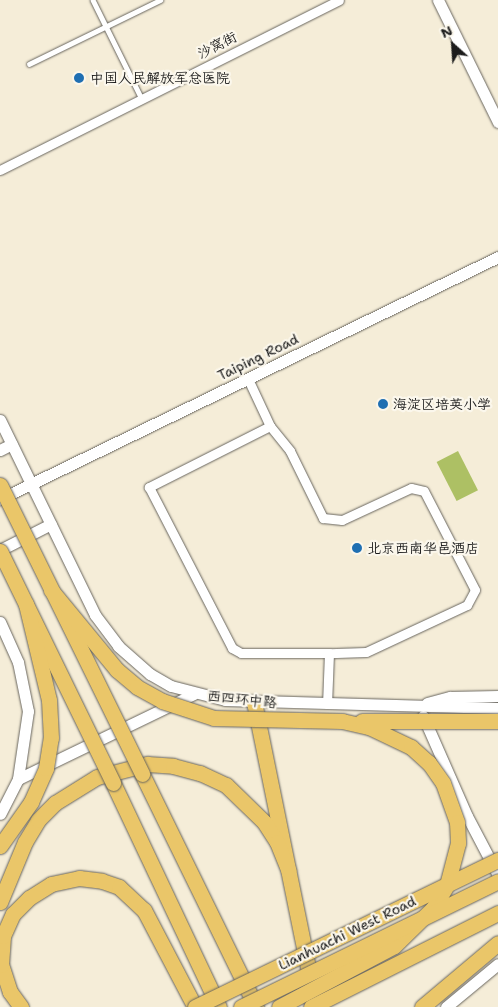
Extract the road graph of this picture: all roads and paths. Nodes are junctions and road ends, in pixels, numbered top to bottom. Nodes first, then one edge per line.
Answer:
1 (93, 0) edge
2 (160, 0) edge
3 (339, 0) edge
4 (438, 0) edge
5 (106, 27) junction
6 (29, 64) dead end
7 (142, 99) junction
8 (498, 122) edge
9 (0, 170) edge
10 (498, 257) edge
11 (248, 378) junction
12 (0, 420) edge
13 (270, 426) junction
14 (12, 444) junction
15 (0, 450) edge
16 (32, 484) junction
17 (0, 486) edge
18 (0, 499) edge
19 (51, 524) junction
20 (0, 550) edge
21 (51, 590) junction
22 (26, 604) junction
23 (0, 622) edge
24 (329, 653) junction
25 (194, 694) junction
26 (498, 696) edge
27 (254, 702) junction
28 (327, 704) junction
29 (418, 705) junction
30 (498, 708) edge
31 (342, 721) junction
32 (498, 721) edge
33 (18, 779) junction
34 (0, 814) edge
35 (0, 846) edge
36 (498, 860) edge
37 (290, 871) junction
38 (498, 875) edge
39 (498, 881) edge
40 (0, 902) edge
41 (498, 912) edge
42 (498, 943) edge
43 (498, 964) edge
44 (21, 1007) edge
45 (195, 1007) edge
46 (219, 1007) edge
47 (241, 1007) edge
48 (256, 1007) edge
49 (279, 1007) edge
50 (311, 1007) edge
51 (316, 1007) edge
52 (422, 1007) edge
53 (446, 1007) edge

1 - 5 lane
2 - 5 lane
3 - 7 street, 沙窝街
4 - 8 street
5 - 6 lane
5 - 7 lane
7 - 9 street, 沙窝街
10 - 11 street, Taiping Road
11 - 13 street
11 - 16 street, Taiping Road
12 - 14 street, 西四环中路
13 - 24 street
13 - 24 street
14 - 15 street
14 - 16 street, 西四环中路
16 - 18 street, Taiping Road
16 - 19 street, 西四环中路
17 - 21 highway, bridge
19 - 20 street
19 - 25 street, 西四环中路
20 - 22 highway, bridge
21 - 31 highway, bridge
21 - 48 highway, bridge
22 - 35 highway, bridge
22 - 46 highway, bridge
23 - 33 street
24 - 28 street
25 - 27 street, 西四环中路
25 - 33 street
26 - 29 street
27 - 28 street, 西四环中路
27 - 37 highway
28 - 29 street, 西四环中路
29 - 30 street
29 - 38 street
31 - 32 highway, bridge
31 - 49 highway, bridge
33 - 34 street
36 - 45 highway, Lianhuachi West Road, bridge
37 - 40 highway
37 - 51 highway
39 - 47 highway, Lianhuachi West Road, bridge
41 - 50 highway, bridge
42 - 52 highway
43 - 53 street
44 - 45 highway

